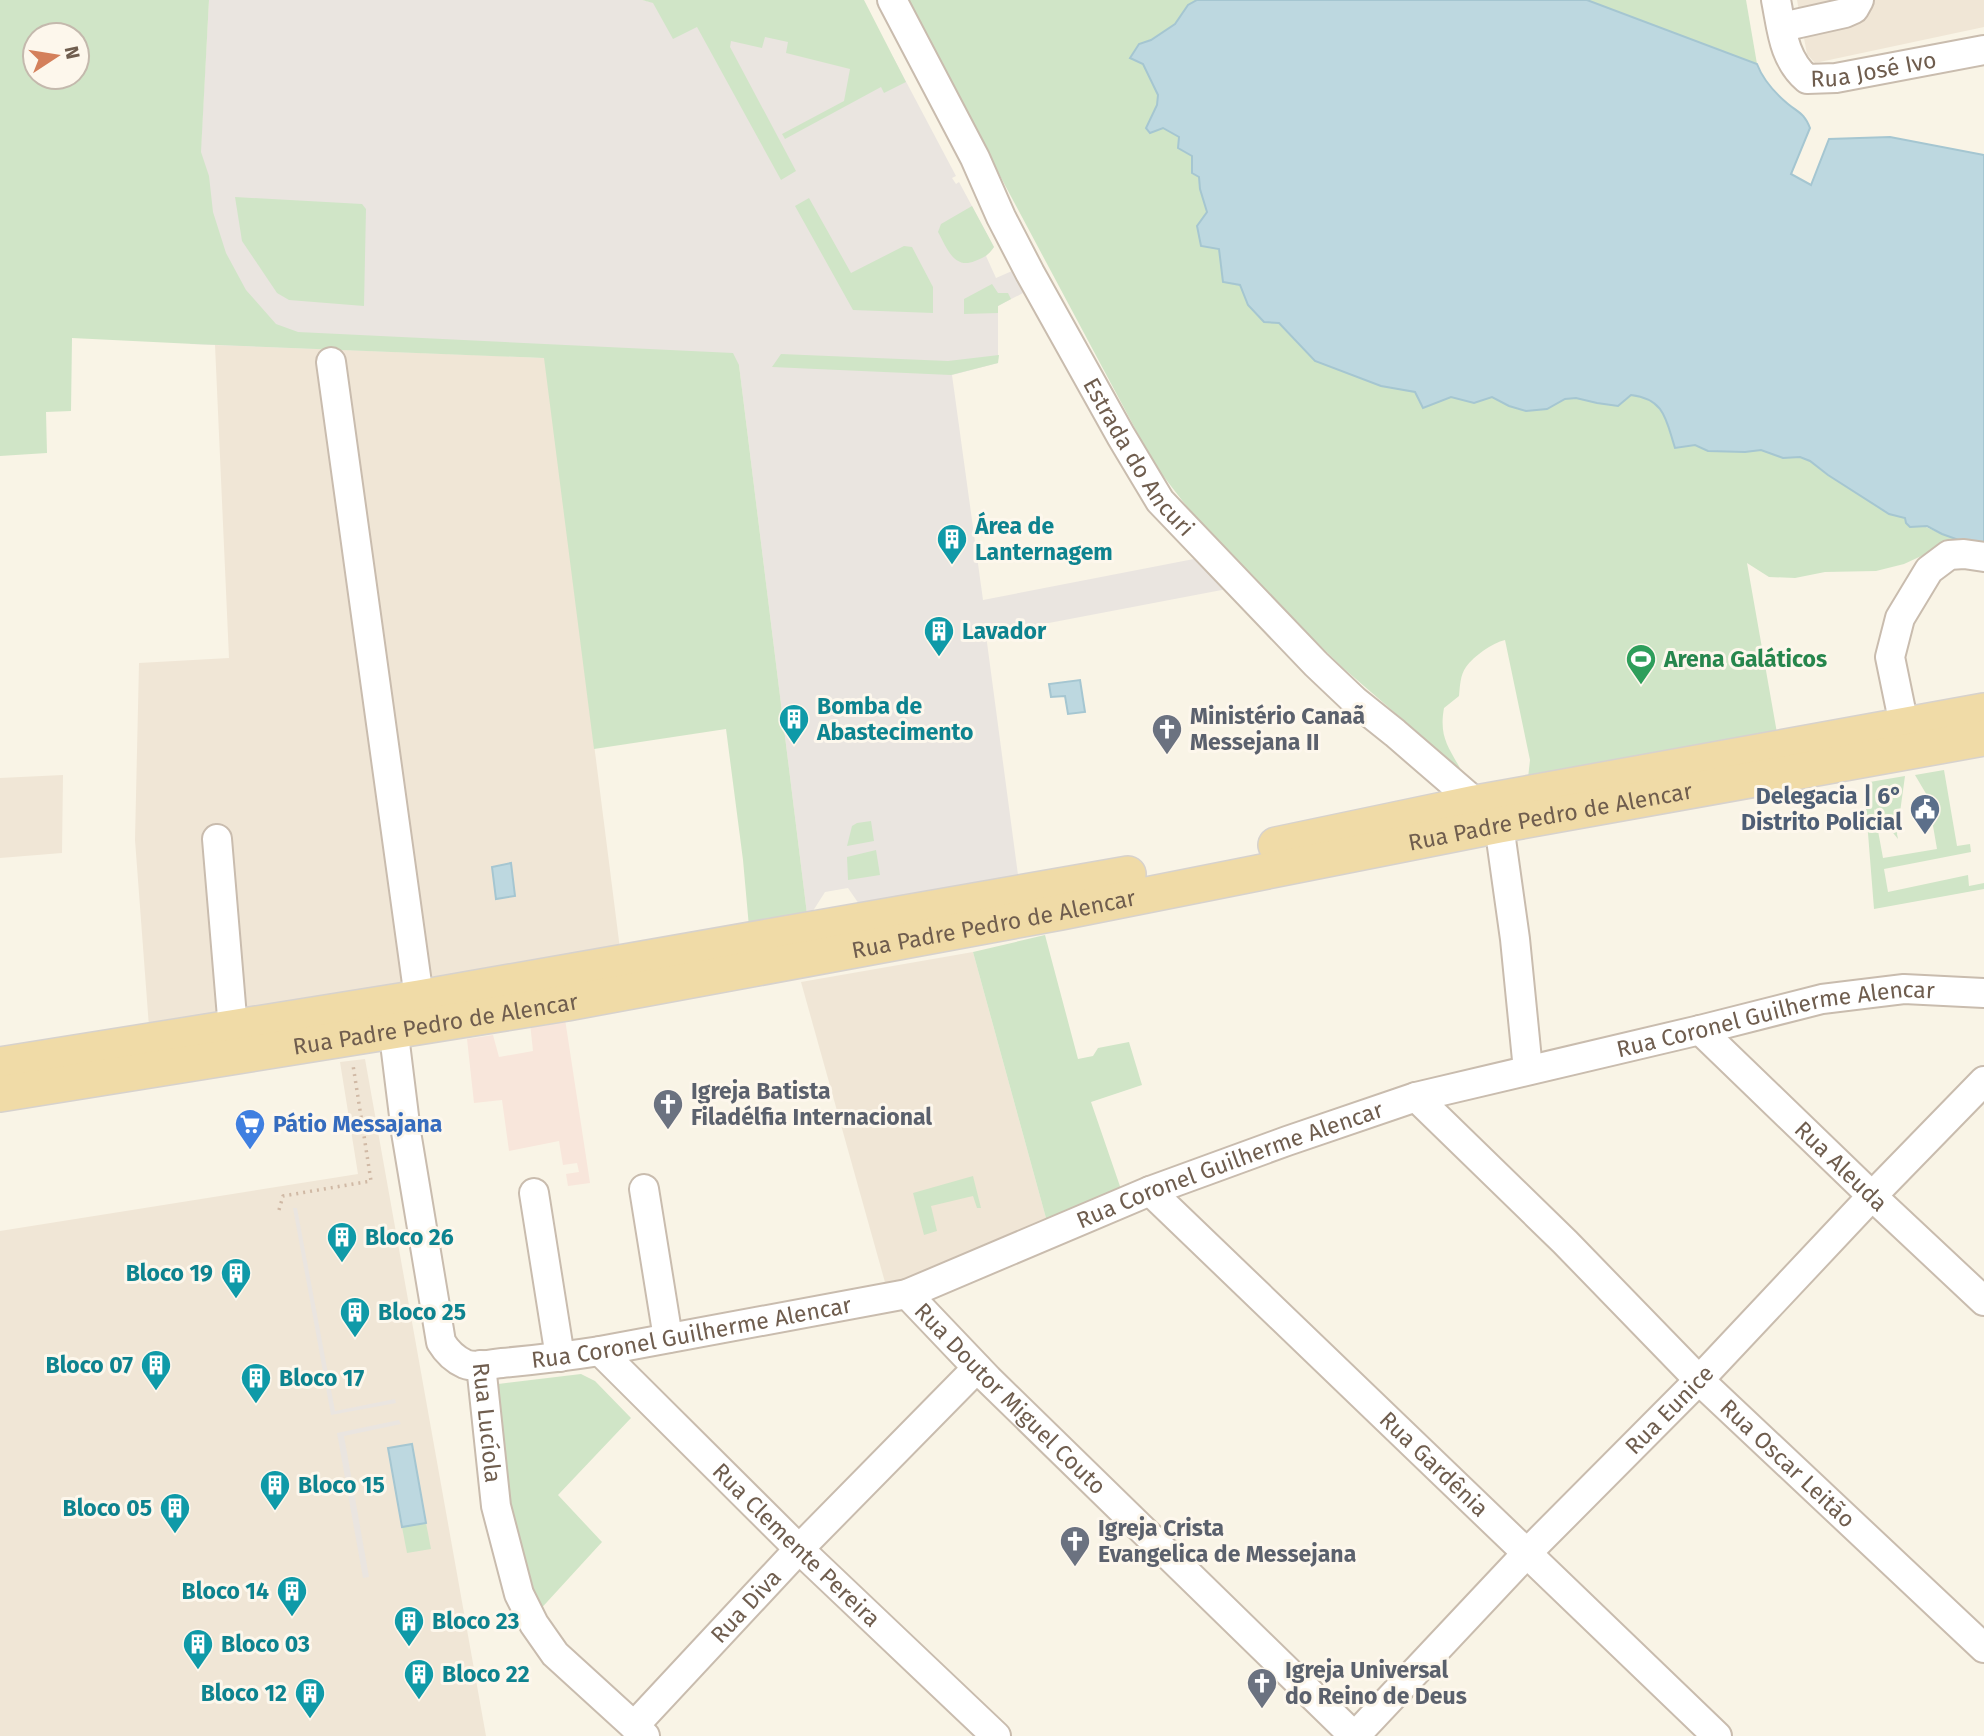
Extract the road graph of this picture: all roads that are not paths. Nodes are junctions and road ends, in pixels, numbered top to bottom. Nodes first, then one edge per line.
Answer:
1 (892, 0) edge
2 (1859, 0) edge
3 (1779, 13) edge
4 (1984, 50) edge
5 (331, 362) dead end
6 (1984, 557) edge
7 (1984, 711) edge
8 (1904, 725) junction
9 (1984, 738) edge
10 (1488, 814) junction
11 (217, 839) dead end
12 (1984, 993) edge
13 (401, 1011) junction
14 (233, 1029) junction
15 (1700, 1030) junction
16 (1528, 1070) junction
17 (13, 1078) edge
18 (1984, 1082) edge
19 (1416, 1097) junction
20 (644, 1189) dead end
21 (1150, 1191) junction
22 (534, 1193) dead end
23 (1872, 1196) junction
24 (907, 1294) junction
25 (1984, 1301) edge
26 (668, 1338) junction
27 (600, 1351) junction
28 (560, 1357) junction
29 (481, 1365) junction
30 (976, 1367) junction
31 (1699, 1380) junction
32 (799, 1549) junction
33 (1527, 1553) junction
34 (1984, 1648) edge
35 (639, 1731) edge
36 (996, 1736) edge
37 (1355, 1736) edge
38 (1717, 1736) edge

1 - 10 street, Estrada do Ancuri
2 - 3 street
3 - 4 street, Rua José Ivo
5 - 13 street, Rua Lucíola
6 - 8 street
7 - 8 main road, Rua Padre Pedro de Alencar
8 - 10 main road, Rua Padre Pedro de Alencar
9 - 10 main road, Rua Padre Pedro de Alencar
10 - 13 main road, Rua Padre Pedro de Alencar
10 - 16 street
11 - 14 street
12 - 15 street, Rua Coronel Guilherme Alencar
13 - 14 main road, Rua Padre Pedro de Alencar
13 - 17 main road, Rua Padre Pedro de Alencar
13 - 29 street, Rua Lucíola
14 - 17 main road, Rua Padre Pedro de Alencar
15 - 16 street, Rua Coronel Guilherme Alencar
15 - 23 street, Rua Aleuda
16 - 19 street, Rua Coronel Guilherme Alencar
18 - 23 street, Rua Eunice
19 - 21 street, Rua Coronel Guilherme Alencar
19 - 31 street, Rua Oscar Leitão
20 - 26 street
21 - 24 street, Rua Coronel Guilherme Alencar
21 - 33 street, Rua Gardênia
22 - 28 street
23 - 25 street, Rua Aleuda
23 - 31 street, Rua Eunice
24 - 26 street, Rua Coronel Guilherme Alencar
24 - 30 street, Rua Doutor Miguel Couto
26 - 27 street, Rua Coronel Guilherme Alencar
27 - 28 street, Rua Coronel Guilherme Alencar
27 - 32 street, Rua Clemente Pereira
28 - 29 street, Rua Coronel Guilherme Alencar
29 - 35 street, Rua Lucíola
30 - 32 street, Rua Diva
30 - 37 street, Rua Doutor Miguel Couto
31 - 33 street, Rua Eunice
31 - 34 street, Rua Oscar Leitão
32 - 35 street, Rua Diva
32 - 36 street, Rua Clemente Pereira
33 - 37 street, Rua Eunice
33 - 38 street, Rua Gardênia

